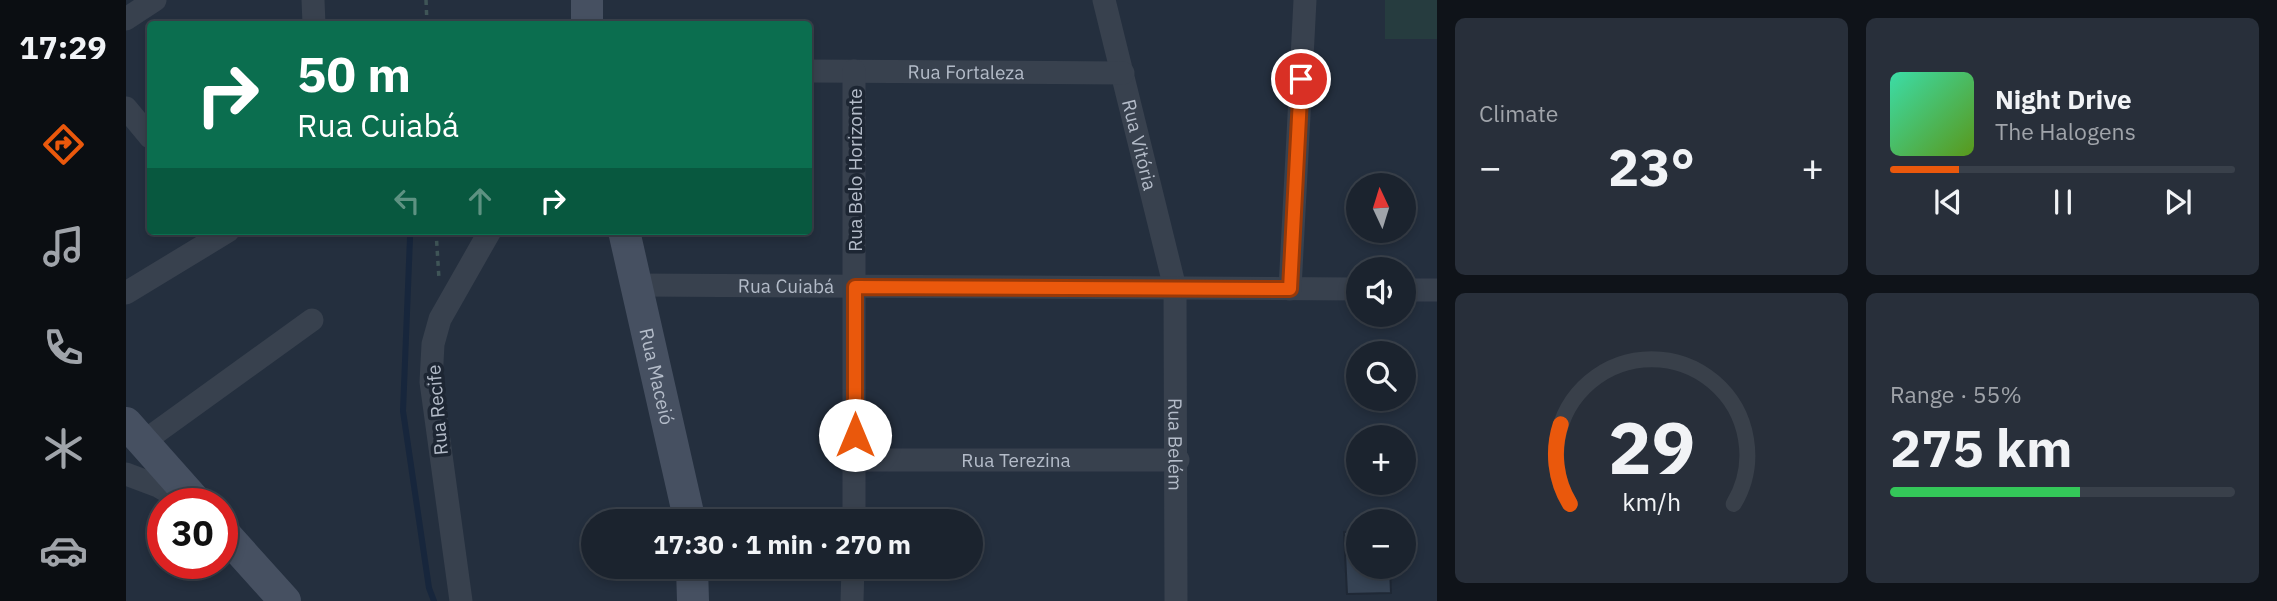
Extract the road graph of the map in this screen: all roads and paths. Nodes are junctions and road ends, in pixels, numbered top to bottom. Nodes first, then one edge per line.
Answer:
1 (155, 0) edge
2 (313, 0) edge
3 (426, 0) edge
4 (587, 0) edge
5 (1104, 0) edge
6 (1305, 0) edge
7 (126, 19) edge
8 (314, 21) edge
9 (427, 21) edge
10 (587, 21) edge
11 (812, 71) edge
12 (854, 71) junction
13 (1123, 73) junction
14 (126, 108) edge
15 (147, 133) edge
16 (221, 235) edge
17 (488, 235) edge
18 (625, 235) edge
19 (636, 285) junction
20 (855, 287) junction
21 (1175, 288) junction
22 (1290, 289) junction
23 (1346, 289) edge
24 (1416, 290) edge
25 (1437, 290) edge
26 (126, 293) edge
27 (312, 320) dead end
28 (135, 433) edge
29 (855, 460) junction
30 (1178, 460) junction
31 (126, 474) edge
32 (161, 488) edge
33 (184, 488) edge
34 (687, 509) edge
35 (854, 509) edge
36 (238, 549) edge
37 (692, 579) edge
38 (853, 579) edge
39 (285, 601) edge
40 (461, 601) edge
41 (693, 601) edge
42 (852, 601) edge
43 (1176, 601) edge

1 - 7 street
2 - 8 street
3 - 9 path
4 - 10 main road
5 - 13 street, Rua Vitória
6 - 22 street
11 - 12 street, Rua Fortaleza
12 - 13 street, Rua Fortaleza
12 - 20 street, Rua Belo Horizonte
13 - 21 street, Rua Vitória
14 - 15 street
16 - 26 street
17 - 40 street, Rua Recife
18 - 19 main road, Rua Maceió
19 - 20 street, Rua Cuiabá
19 - 34 main road, Rua Maceió
20 - 21 street, Rua Cuiabá
20 - 29 street, Rua Belo Horizonte
21 - 22 street, Rua Cuiabá
21 - 30 street, Rua Belém
22 - 23 street, Rua Cuiabá
24 - 25 street
27 - 28 street
28 - 33 main road
29 - 30 street, Rua Terezina
29 - 35 street, Rua Belo Horizonte
30 - 43 street, Rua Belém
31 - 32 street
36 - 39 main road
37 - 41 main road
38 - 42 street

